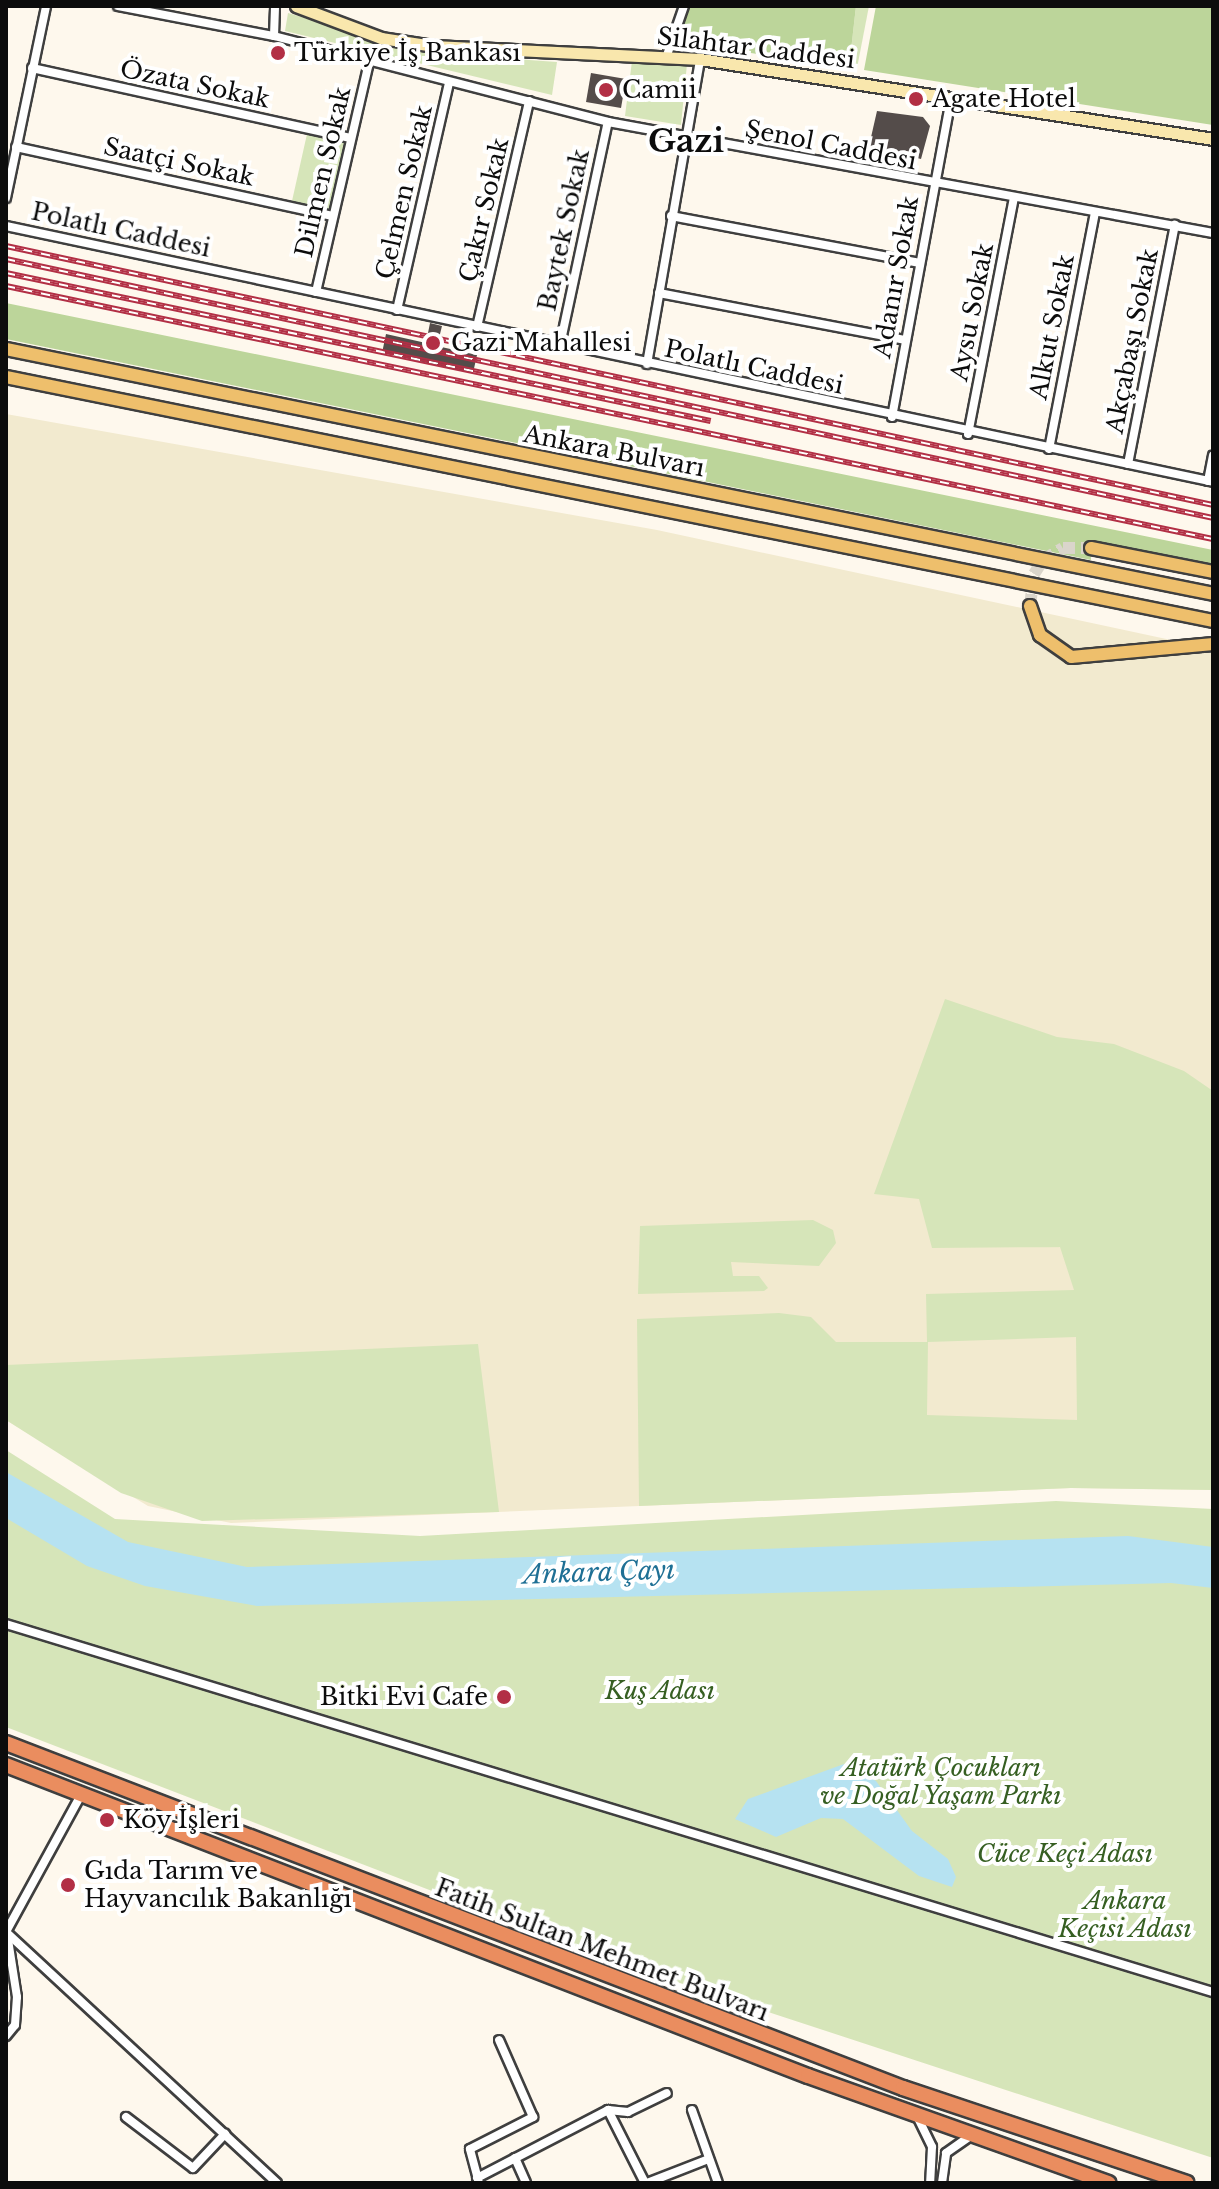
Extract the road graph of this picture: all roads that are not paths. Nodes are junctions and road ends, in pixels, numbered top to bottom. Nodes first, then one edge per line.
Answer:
1 (46, 6) edge
2 (118, 6) edge
3 (275, 6) edge
4 (296, 6) edge
5 (684, 6) edge
6 (274, 36) junction
7 (666, 58) junction
8 (700, 59) junction
9 (369, 62) junction
10 (32, 68) junction
11 (449, 83) junction
12 (951, 98) junction
13 (529, 101) junction
14 (608, 122) junction
15 (350, 138) junction
16 (686, 139) junction
17 (1213, 139) edge
18 (16, 147) junction
19 (933, 185) junction
20 (6, 198) edge
21 (1014, 198) junction
22 (1095, 212) junction
23 (333, 216) junction
24 (671, 216) junction
25 (1175, 225) junction
26 (6, 226) edge
27 (1213, 233) edge
28 (919, 263) junction
29 (316, 292) junction
30 (659, 293) junction
31 (397, 310) junction
32 (477, 327) junction
33 (905, 340) junction
34 (560, 345) junction
35 (6, 349) edge
36 (647, 364) junction
37 (6, 377) edge
38 (892, 417) junction
39 (968, 434) junction
40 (1049, 449) junction
41 (1213, 455) edge
42 (1128, 464) junction
43 (1210, 482) edge
44 (1091, 548) tunnel mouth
45 (1213, 572) edge
46 (1213, 594) edge
47 (1030, 606) tunnel mouth
48 (1213, 621) edge
49 (1213, 644) edge
50 (6, 1624) edge
51 (6, 1743) edge
52 (6, 1765) edge
53 (82, 1793) junction
54 (6, 1932) edge
55 (1213, 1992) edge
56 (6, 2036) edge
57 (499, 2040) dead end
58 (667, 2093) dead end
59 (608, 2110) junction
60 (692, 2110) dead end
61 (126, 2117) dead end
62 (918, 2117) junction
63 (225, 2134) junction
64 (970, 2136) junction
65 (515, 2158) junction
66 (706, 2160) junction
67 (478, 2180) edge
68 (277, 2183) edge
69 (526, 2183) edge
70 (646, 2183) edge
71 (718, 2183) edge
72 (930, 2183) edge
73 (942, 2183) edge
74 (1108, 2183) edge
75 (1187, 2183) edge

1 - 10 street
2 - 6 street, Şenol Caddesi
3 - 6 street
4 - 7 main road, Silahtar Caddesi
5 - 7 street
6 - 9 street, Şenol Caddesi
7 - 8 main road, Silahtar Caddesi
8 - 12 main road, Silahtar Caddesi
8 - 16 street
9 - 11 street, Şenol Caddesi
9 - 15 street, Dilmen Sokak
10 - 15 street, Özata Sokak
10 - 18 street
11 - 13 street, Şenol Caddesi
11 - 31 street, Çelmen Sokak
12 - 17 main road, Silahtar Caddesi
12 - 19 street, Adanır Sokak
13 - 14 street, Şenol Caddesi
13 - 32 street, Çakır Sokak
14 - 16 street, Şenol Caddesi
14 - 34 street, Baytek Sokak
15 - 23 street, Dilmen Sokak
16 - 19 street, Şenol Caddesi
16 - 24 street
18 - 20 street
18 - 23 street, Saatçi Sokak
19 - 21 street, Şenol Caddesi
19 - 28 street, Adanır Sokak
21 - 22 street, Şenol Caddesi
21 - 39 street, Aysu Sokak
22 - 25 street, Şenol Caddesi
22 - 40 street, Alkut Sokak
23 - 29 street, Dilmen Sokak
24 - 28 street
24 - 30 street
25 - 27 street, Şenol Caddesi
25 - 42 street, Akçabaşı Sokak
26 - 29 street, Polatlı Caddesi
28 - 33 street, Adanır Sokak
29 - 31 street, Polatlı Caddesi
30 - 33 street
30 - 36 street
31 - 32 street, Polatlı Caddesi
32 - 34 street, Polatlı Caddesi
33 - 38 street, Adanır Sokak
34 - 36 street, Polatlı Caddesi
35 - 46 main road, Ankara Bulvarı
36 - 38 street, Polatlı Caddesi
37 - 48 main road, Ankara Bulvarı
38 - 39 street, Polatlı Caddesi
39 - 40 street, Polatlı Caddesi
40 - 42 street, Polatlı Caddesi
41 - 43 street
42 - 43 street, Polatlı Caddesi
44 - 45 main road
47 - 49 main road
50 - 55 street
51 - 75 highway, Fatih Sultan Mehmet Bulvarı
52 - 53 highway, Fatih Sultan Mehmet Bulvarı
53 - 54 street
53 - 62 highway, Fatih Sultan Mehmet Bulvarı
54 - 56 street
54 - 63 street
57 - 67 street
58 - 59 street
59 - 65 street
59 - 70 street
60 - 66 street
61 - 63 street
62 - 64 highway, Fatih Sultan Mehmet Bulvarı
62 - 72 street
63 - 68 street
64 - 73 street
64 - 74 highway, Fatih Sultan Mehmet Bulvarı
65 - 67 street
65 - 69 street
66 - 70 street
66 - 71 street

